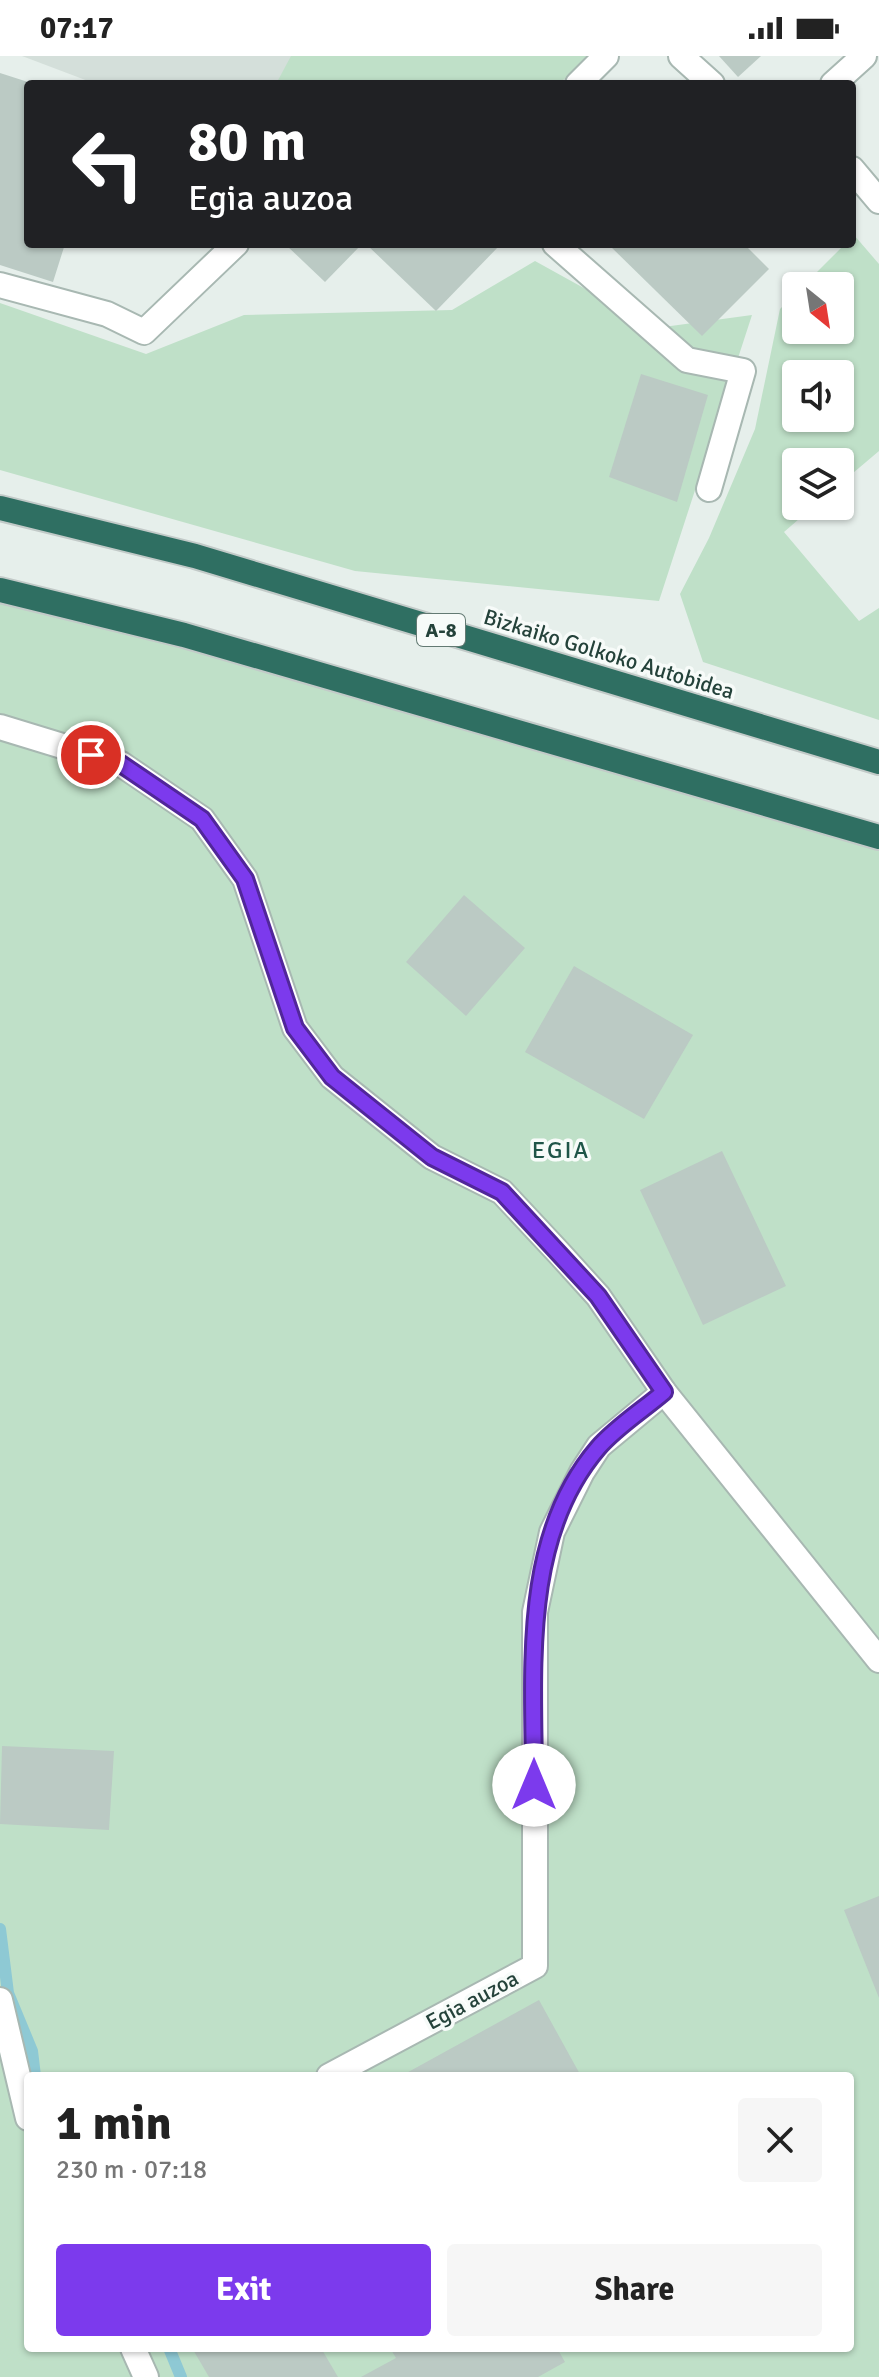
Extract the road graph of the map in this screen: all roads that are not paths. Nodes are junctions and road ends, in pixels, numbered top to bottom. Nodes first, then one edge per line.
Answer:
1 (606, 56) edge
2 (681, 56) edge
3 (864, 56) edge
4 (582, 80) edge
5 (708, 80) edge
6 (837, 80) edge
7 (856, 174) edge
8 (879, 201) edge
9 (232, 248) edge
10 (560, 248) edge
11 (0, 285) edge
12 (709, 489) dead end
13 (0, 508) edge
14 (0, 590) edge
15 (0, 727) edge
16 (879, 762) edge
17 (879, 837) edge
18 (664, 1392) junction
19 (879, 1660) edge
20 (0, 2000) edge
21 (336, 2072) edge
22 (24, 2101) edge
23 (135, 2352) edge
24 (146, 2377) edge

1 - 4 street
2 - 5 street
3 - 6 street
7 - 8 street
9 - 11 street
10 - 12 street
13 - 16 highway, Bizkaiko Golkoko Autobidea / A-8
14 - 17 highway
15 - 18 street
18 - 19 street
18 - 21 street, Egia auzoa
20 - 22 street
23 - 24 street

